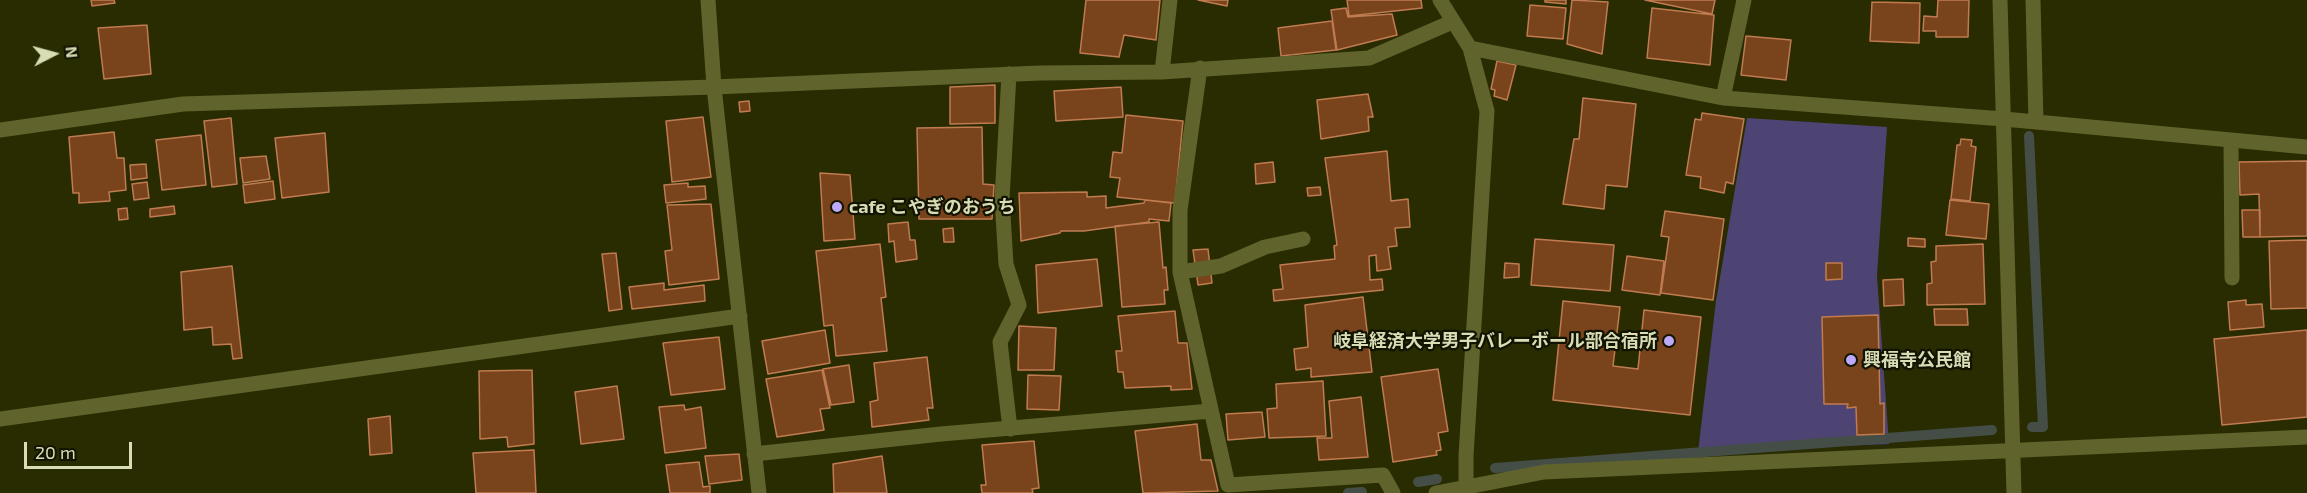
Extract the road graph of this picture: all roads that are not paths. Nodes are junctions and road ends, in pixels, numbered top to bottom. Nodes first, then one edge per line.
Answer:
1 (708, 0) edge
2 (1170, 0) edge
3 (1440, 0) edge
4 (1744, 0) edge
5 (2000, 0) edge
6 (2032, 0) edge
7 (1452, 22) junction
8 (1470, 48) junction
9 (1200, 68) junction
10 (1162, 72) junction
11 (1009, 74) junction
12 (714, 87) junction
13 (1723, 98) junction
14 (2004, 118) junction
15 (2036, 122) junction
16 (0, 130) edge
17 (2231, 140) junction
18 (2307, 147) edge
19 (1303, 238) dead end
20 (1180, 272) junction
21 (2232, 278) dead end
22 (740, 316) junction
23 (1211, 411) junction
24 (0, 419) edge
25 (1010, 429) junction
26 (2307, 437) edge
27 (2013, 452) junction
28 (754, 454) junction
29 (1466, 486) junction
30 (759, 493) edge
31 (1393, 493) edge
32 (1436, 493) edge
33 (2014, 493) edge

1 - 12 street
2 - 10 street
3 - 7 street
4 - 13 street
5 - 14 street
6 - 15 street
7 - 8 street
7 - 9 street
8 - 13 street
8 - 29 street
9 - 10 street
9 - 20 street
10 - 11 street
11 - 12 street
11 - 25 street
12 - 16 street
12 - 22 street
13 - 14 street
14 - 15 street
14 - 27 street
15 - 17 street
17 - 18 street
17 - 21 street
19 - 20 street
20 - 23 street
22 - 24 street
22 - 28 street
23 - 25 street
23 - 31 street
25 - 28 street
26 - 27 street
27 - 29 street
27 - 33 street
28 - 30 street
29 - 32 street

